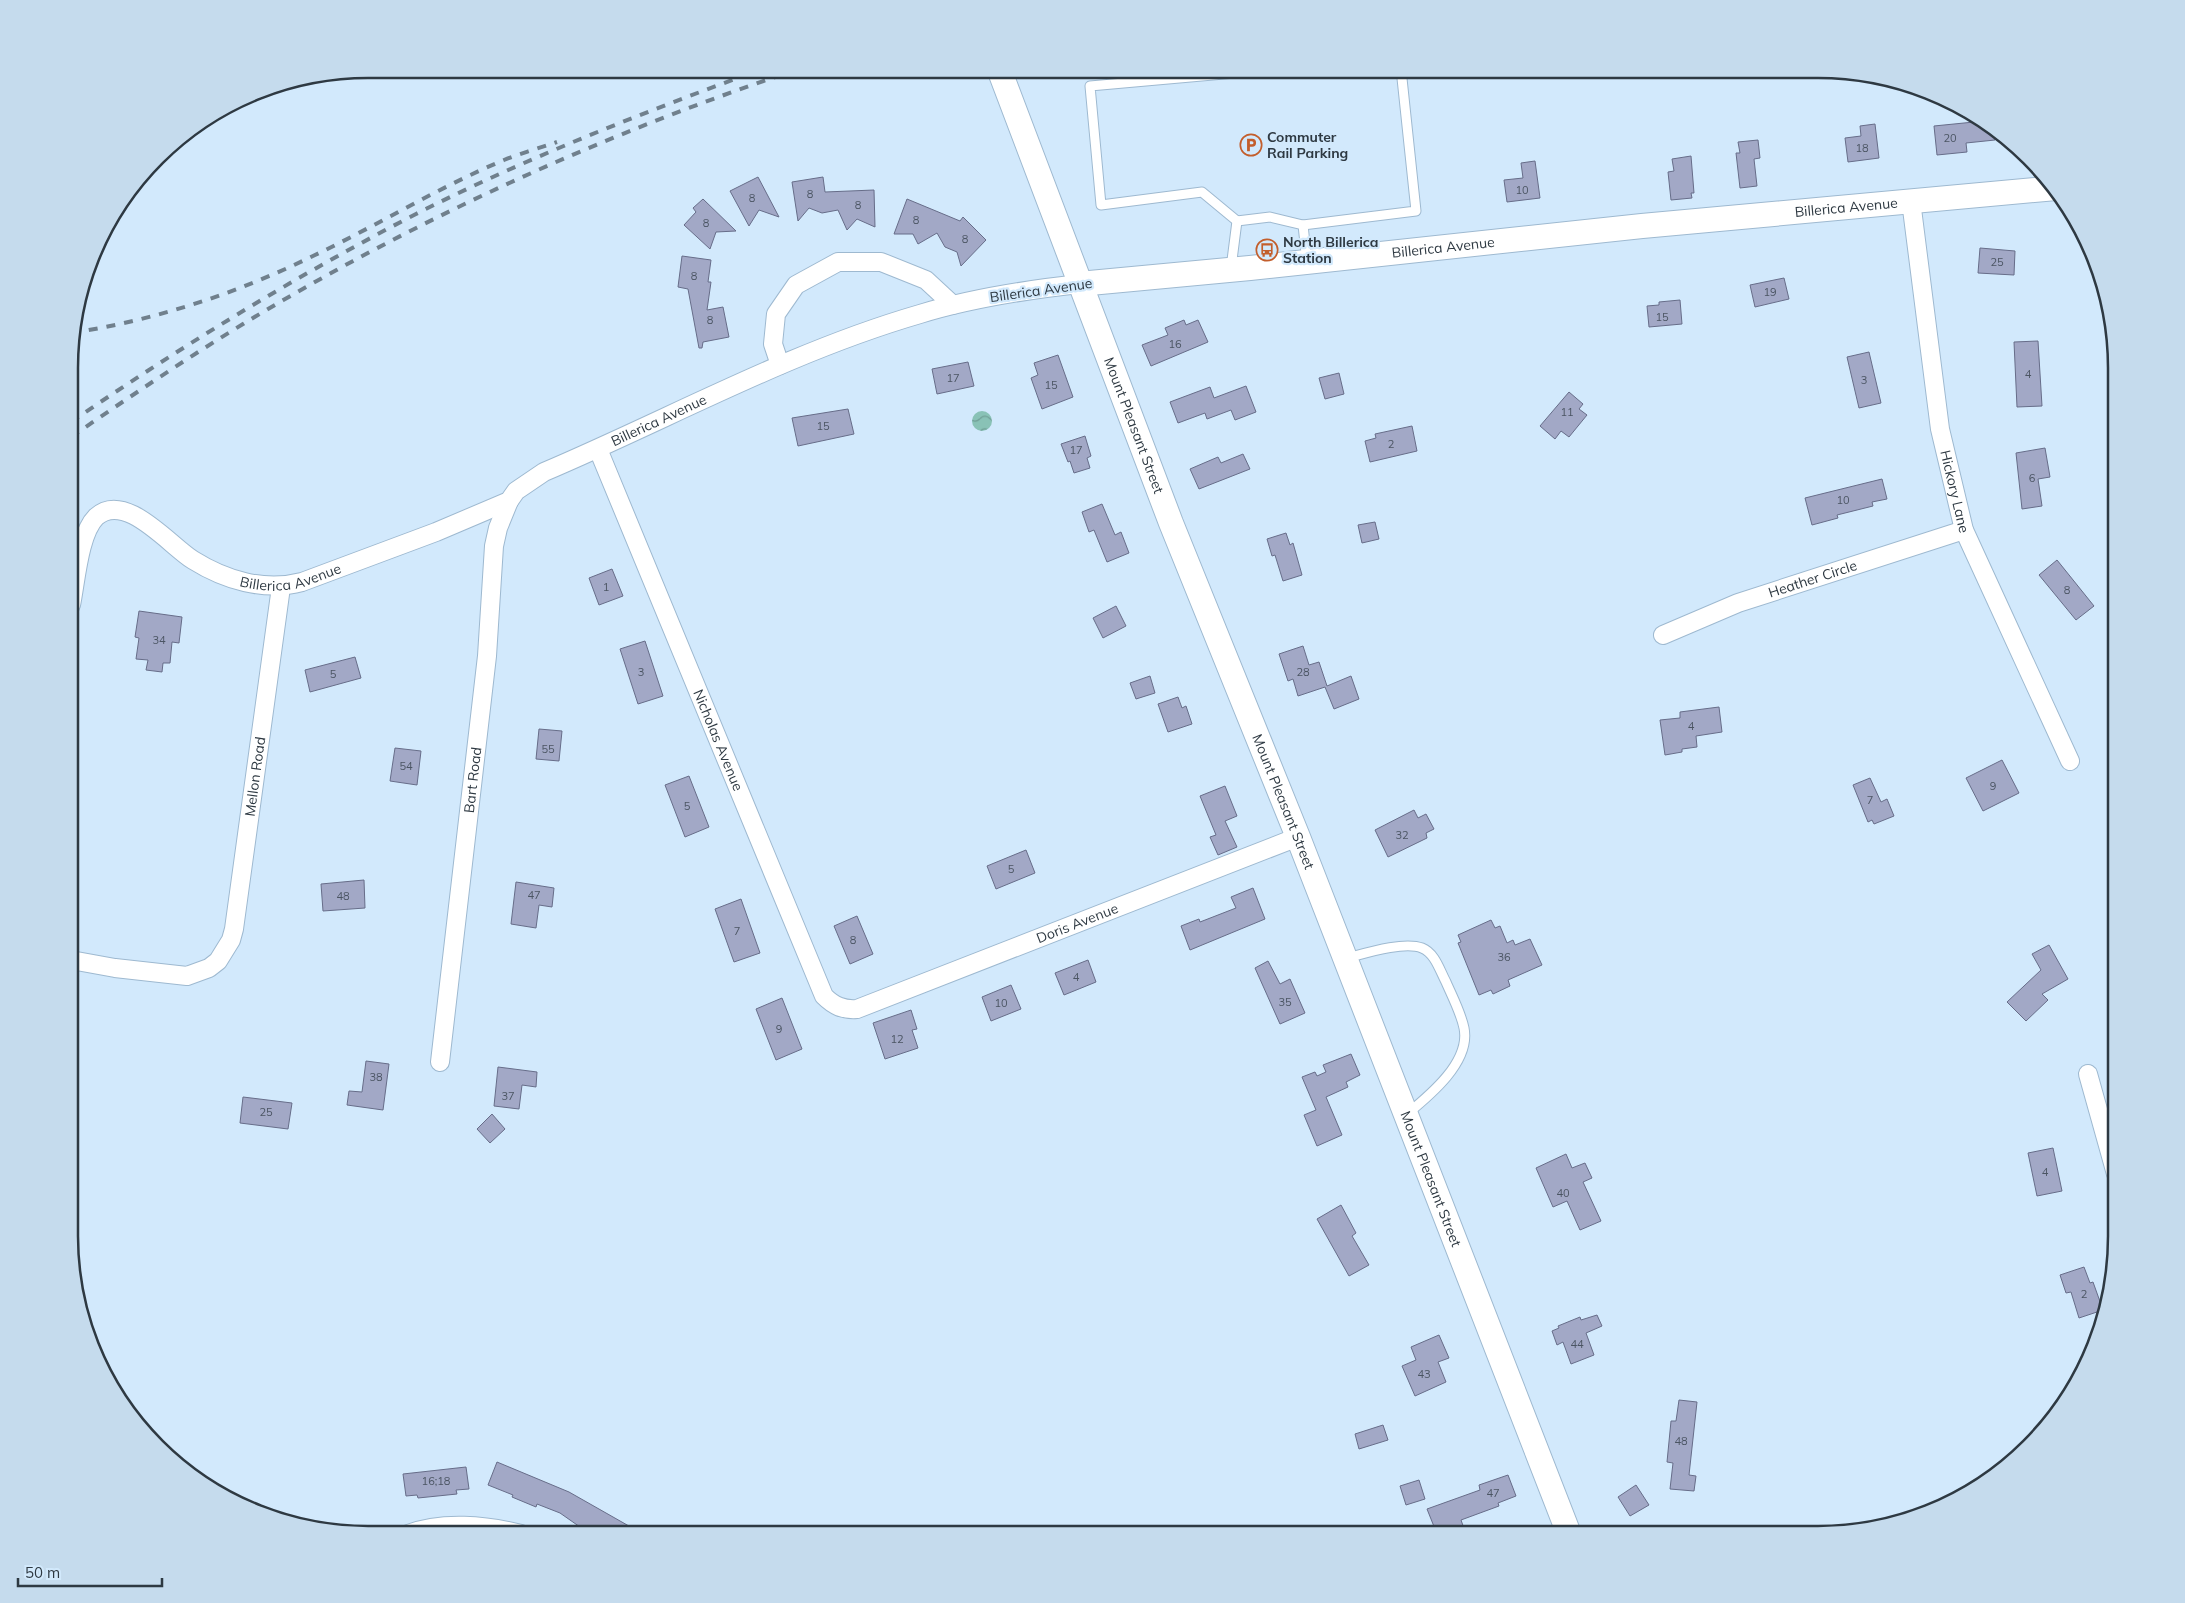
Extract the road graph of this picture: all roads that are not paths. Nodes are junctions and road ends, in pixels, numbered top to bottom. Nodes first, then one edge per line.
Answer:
1 (1002, 78) edge
2 (1180, 78) edge
3 (1402, 78) edge
4 (2046, 189) edge
5 (1911, 201) junction
6 (1237, 221) junction
7 (1303, 225) junction
8 (1307, 262) junction
9 (1231, 270) junction
10 (1079, 284) junction
11 (953, 305) junction
12 (780, 365) junction
13 (598, 449) junction
14 (509, 501) junction
15 (1964, 530) junction
16 (78, 571) edge
17 (280, 587) junction
18 (1663, 635) dead end
19 (2070, 761) dead end
20 (1298, 837) junction
21 (1344, 958) junction
22 (78, 961) edge
23 (857, 1009) joint
24 (440, 1062) dead end
25 (2088, 1074) dead end
26 (1405, 1116) junction
27 (2108, 1145) edge
28 (1566, 1526) edge

1 - 10 main road, Mount Pleasant Street
2 - 6 lane
3 - 7 lane
4 - 5 main road, Billerica Avenue
5 - 8 main road, Billerica Avenue
5 - 15 street, Hickory Lane
6 - 7 lane
6 - 9 lane
7 - 8 lane
8 - 9 main road, Billerica Avenue
9 - 10 main road, Billerica Avenue
10 - 11 street, Billerica Avenue
10 - 20 main road, Mount Pleasant Street
11 - 12 street, Billerica Avenue
11 - 12 street
12 - 13 street, Billerica Avenue
13 - 14 street, Billerica Avenue
13 - 23 street, Nicholas Avenue
14 - 17 street, Billerica Avenue
14 - 24 street, Bart Road
15 - 18 street, Heather Circle
15 - 19 street, Hickory Lane
16 - 17 street, Billerica Avenue
17 - 22 street, Mellon Road
20 - 21 main road, Mount Pleasant Street
20 - 23 street, Doris Avenue
21 - 26 main road, Mount Pleasant Street
21 - 26 lane
25 - 27 street
26 - 28 main road, Mount Pleasant Street

